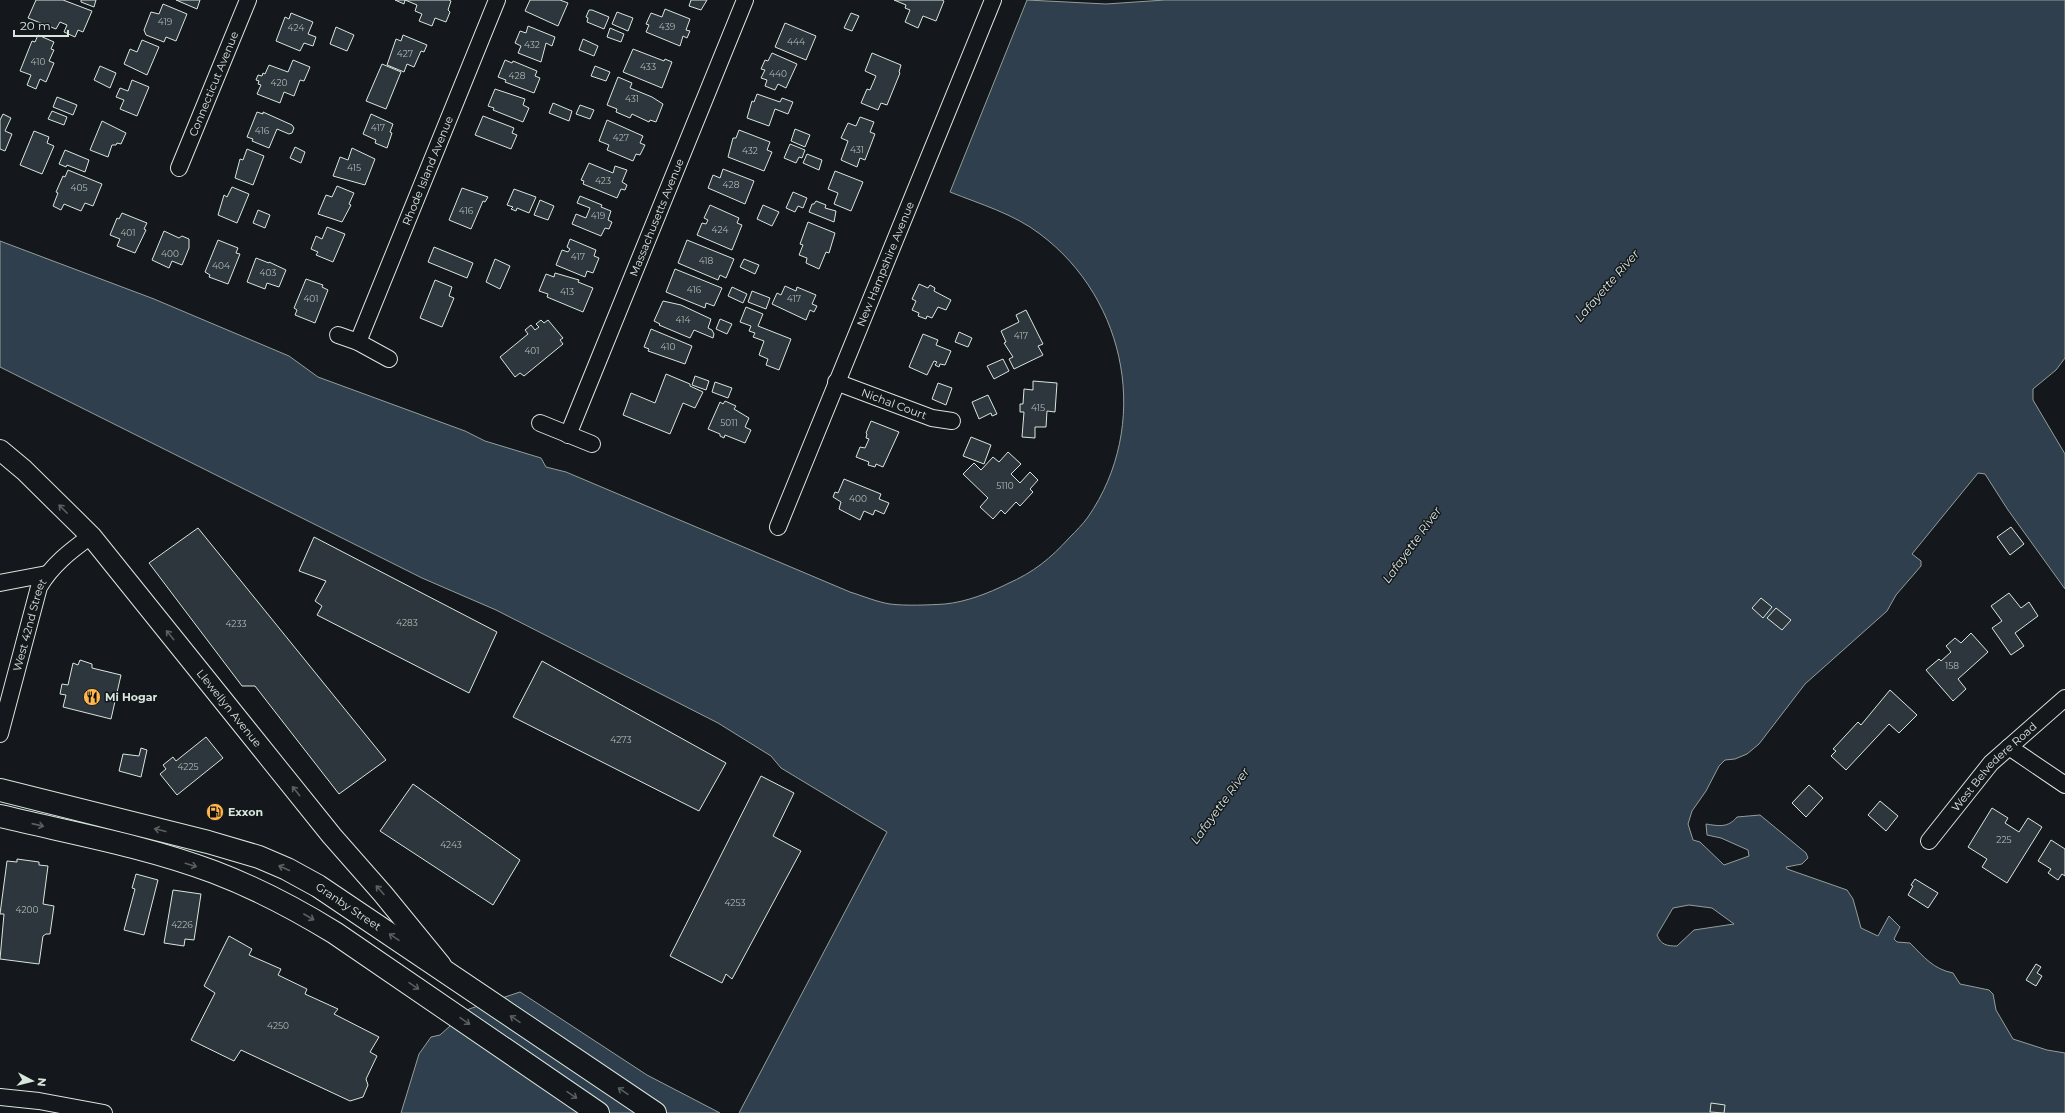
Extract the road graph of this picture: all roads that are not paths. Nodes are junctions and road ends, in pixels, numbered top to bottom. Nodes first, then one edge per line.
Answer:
1 (248, 0) edge
2 (497, 0) edge
3 (745, 0) edge
4 (993, 0) edge
5 (179, 168) dead end
6 (338, 335) dead end
7 (358, 342) junction
8 (389, 359) dead end
9 (836, 382) junction
10 (952, 421) dead end
11 (540, 423) dead end
12 (568, 435) junction
13 (592, 444) dead end
14 (0, 450) edge
15 (778, 527) dead end
16 (91, 536) junction
17 (47, 574) junction
18 (0, 583) edge
19 (2065, 698) edge
20 (0, 734) edge
21 (2009, 747) junction
22 (2065, 785) edge
23 (0, 790) edge
24 (0, 816) edge
25 (1929, 841) dead end
26 (449, 975) junction
27 (0, 1097) edge
28 (104, 1113) edge
29 (598, 1113) edge
30 (655, 1113) edge

1 - 5 street, Connecticut Avenue
2 - 7 street, Rhode Island Avenue
3 - 12 street, Massachusetts Avenue
4 - 9 street, New Hampshire Avenue
6 - 7 street
7 - 8 street
9 - 10 street, Nichal Court
9 - 15 street, New Hampshire Avenue
11 - 12 street
12 - 13 street
16 -> 14 street, Llewellyn Avenue
16 - 17 street, West 42nd Street
26 -> 16 street, Llewellyn Avenue
17 - 18 street
17 - 20 street, West 42nd Street
19 - 21 street, West Belvedere Road
21 - 22 street
21 - 25 street, West Belvedere Road
26 -> 23 main road, Granby Street
24 -> 29 main road
30 -> 26 main road, Granby Street
27 - 28 street

